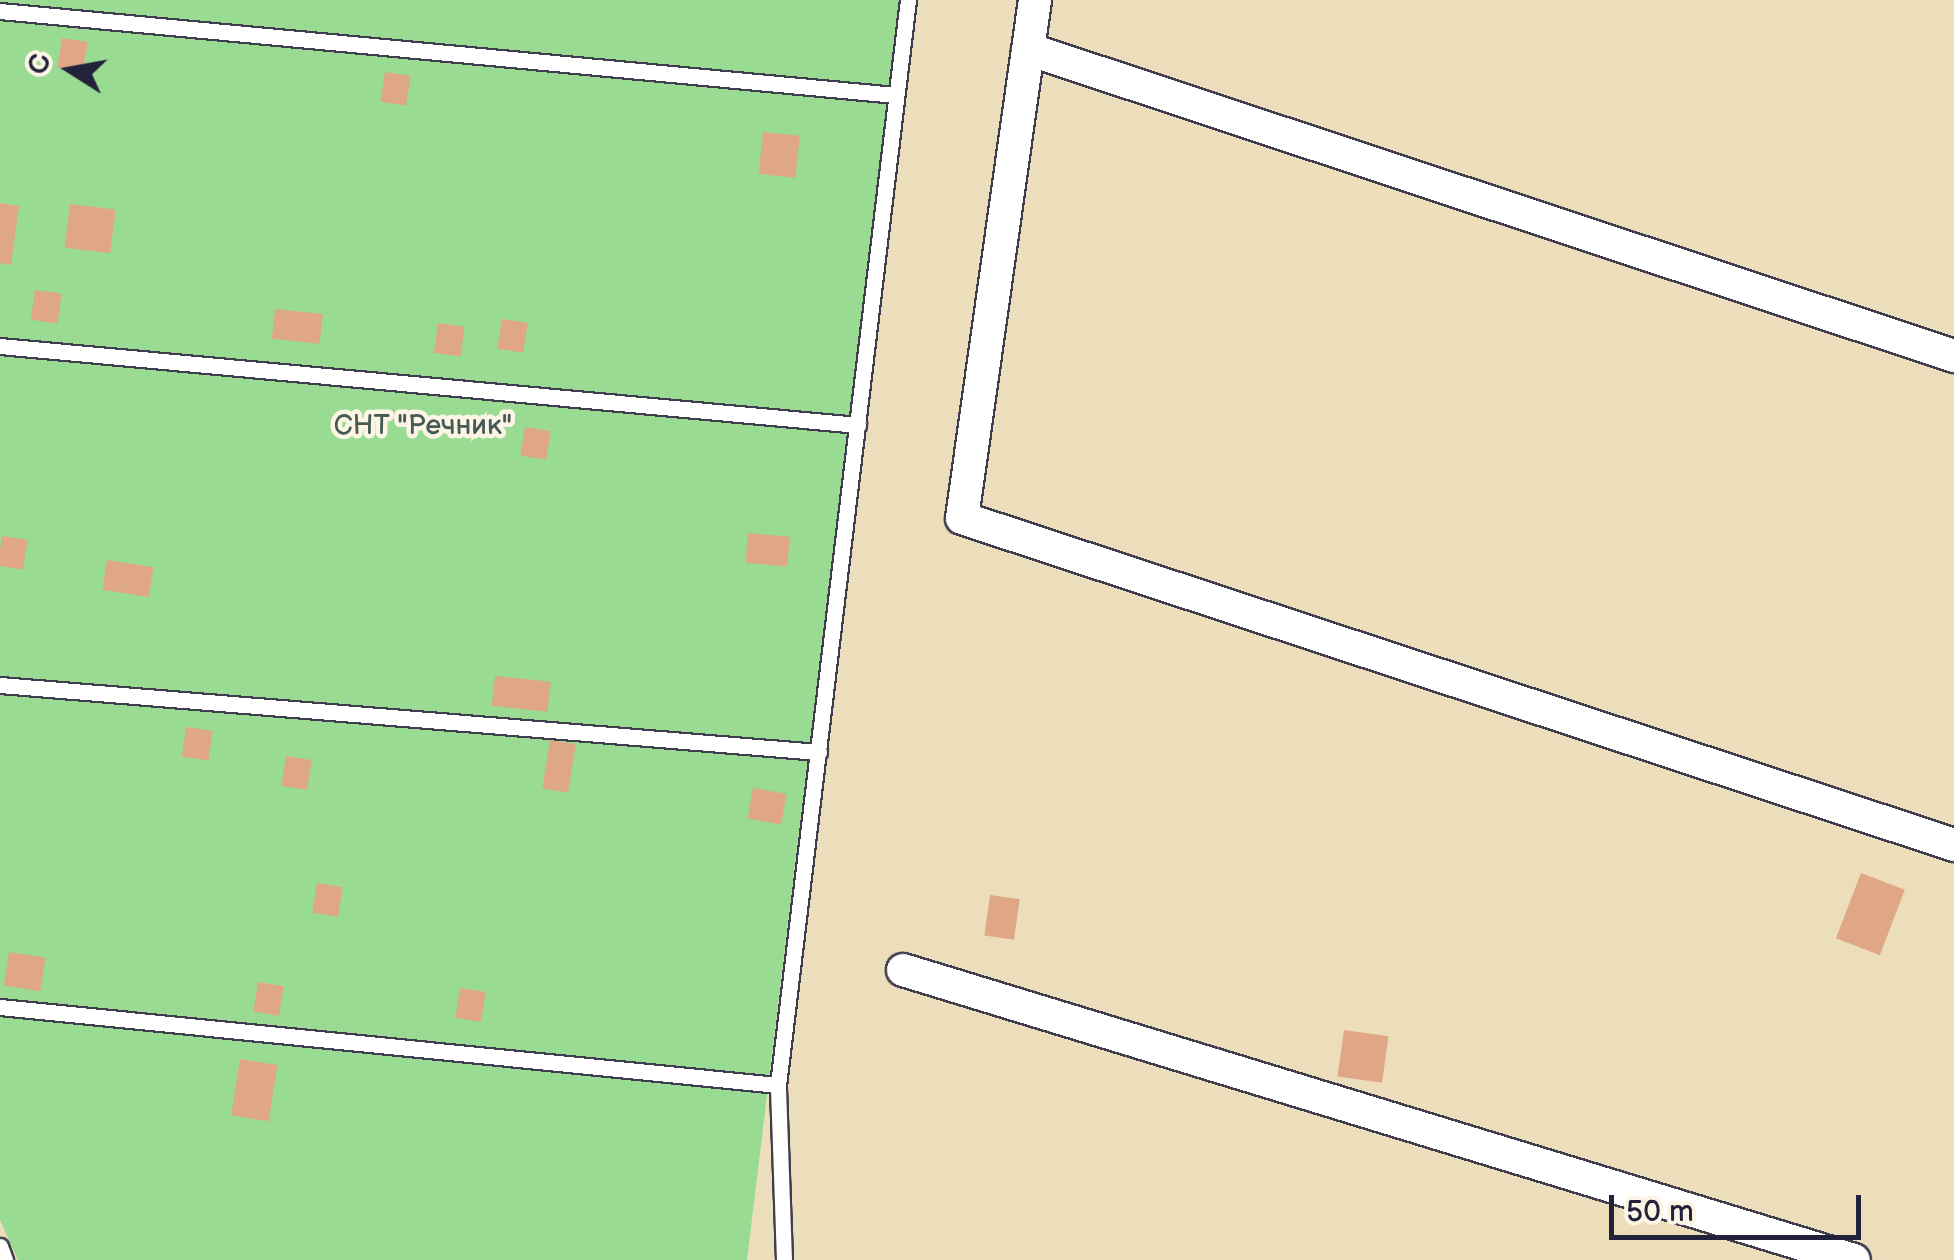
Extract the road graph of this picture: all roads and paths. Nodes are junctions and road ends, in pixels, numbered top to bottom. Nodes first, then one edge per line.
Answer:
1 (908, 0) edge
2 (1035, 0) edge
3 (0, 11) edge
4 (1028, 50) junction
5 (895, 95) junction
6 (0, 346) edge
7 (1954, 356) edge
8 (858, 424) junction
9 (0, 685) edge
10 (819, 752) junction
11 (1954, 844) edge
12 (904, 970) dead end
13 (0, 1008) edge
14 (778, 1085) junction
15 (0, 1246) edge
16 (5, 1260) edge
17 (784, 1260) edge
18 (1854, 1260) edge

1 - 5 lane
2 - 4 street
3 - 5 lane
4 - 7 street
4 - 11 street
5 - 8 lane
6 - 8 lane
8 - 10 lane
9 - 10 lane
10 - 14 lane
12 - 18 street
13 - 14 lane
14 - 17 lane
15 - 16 lane

